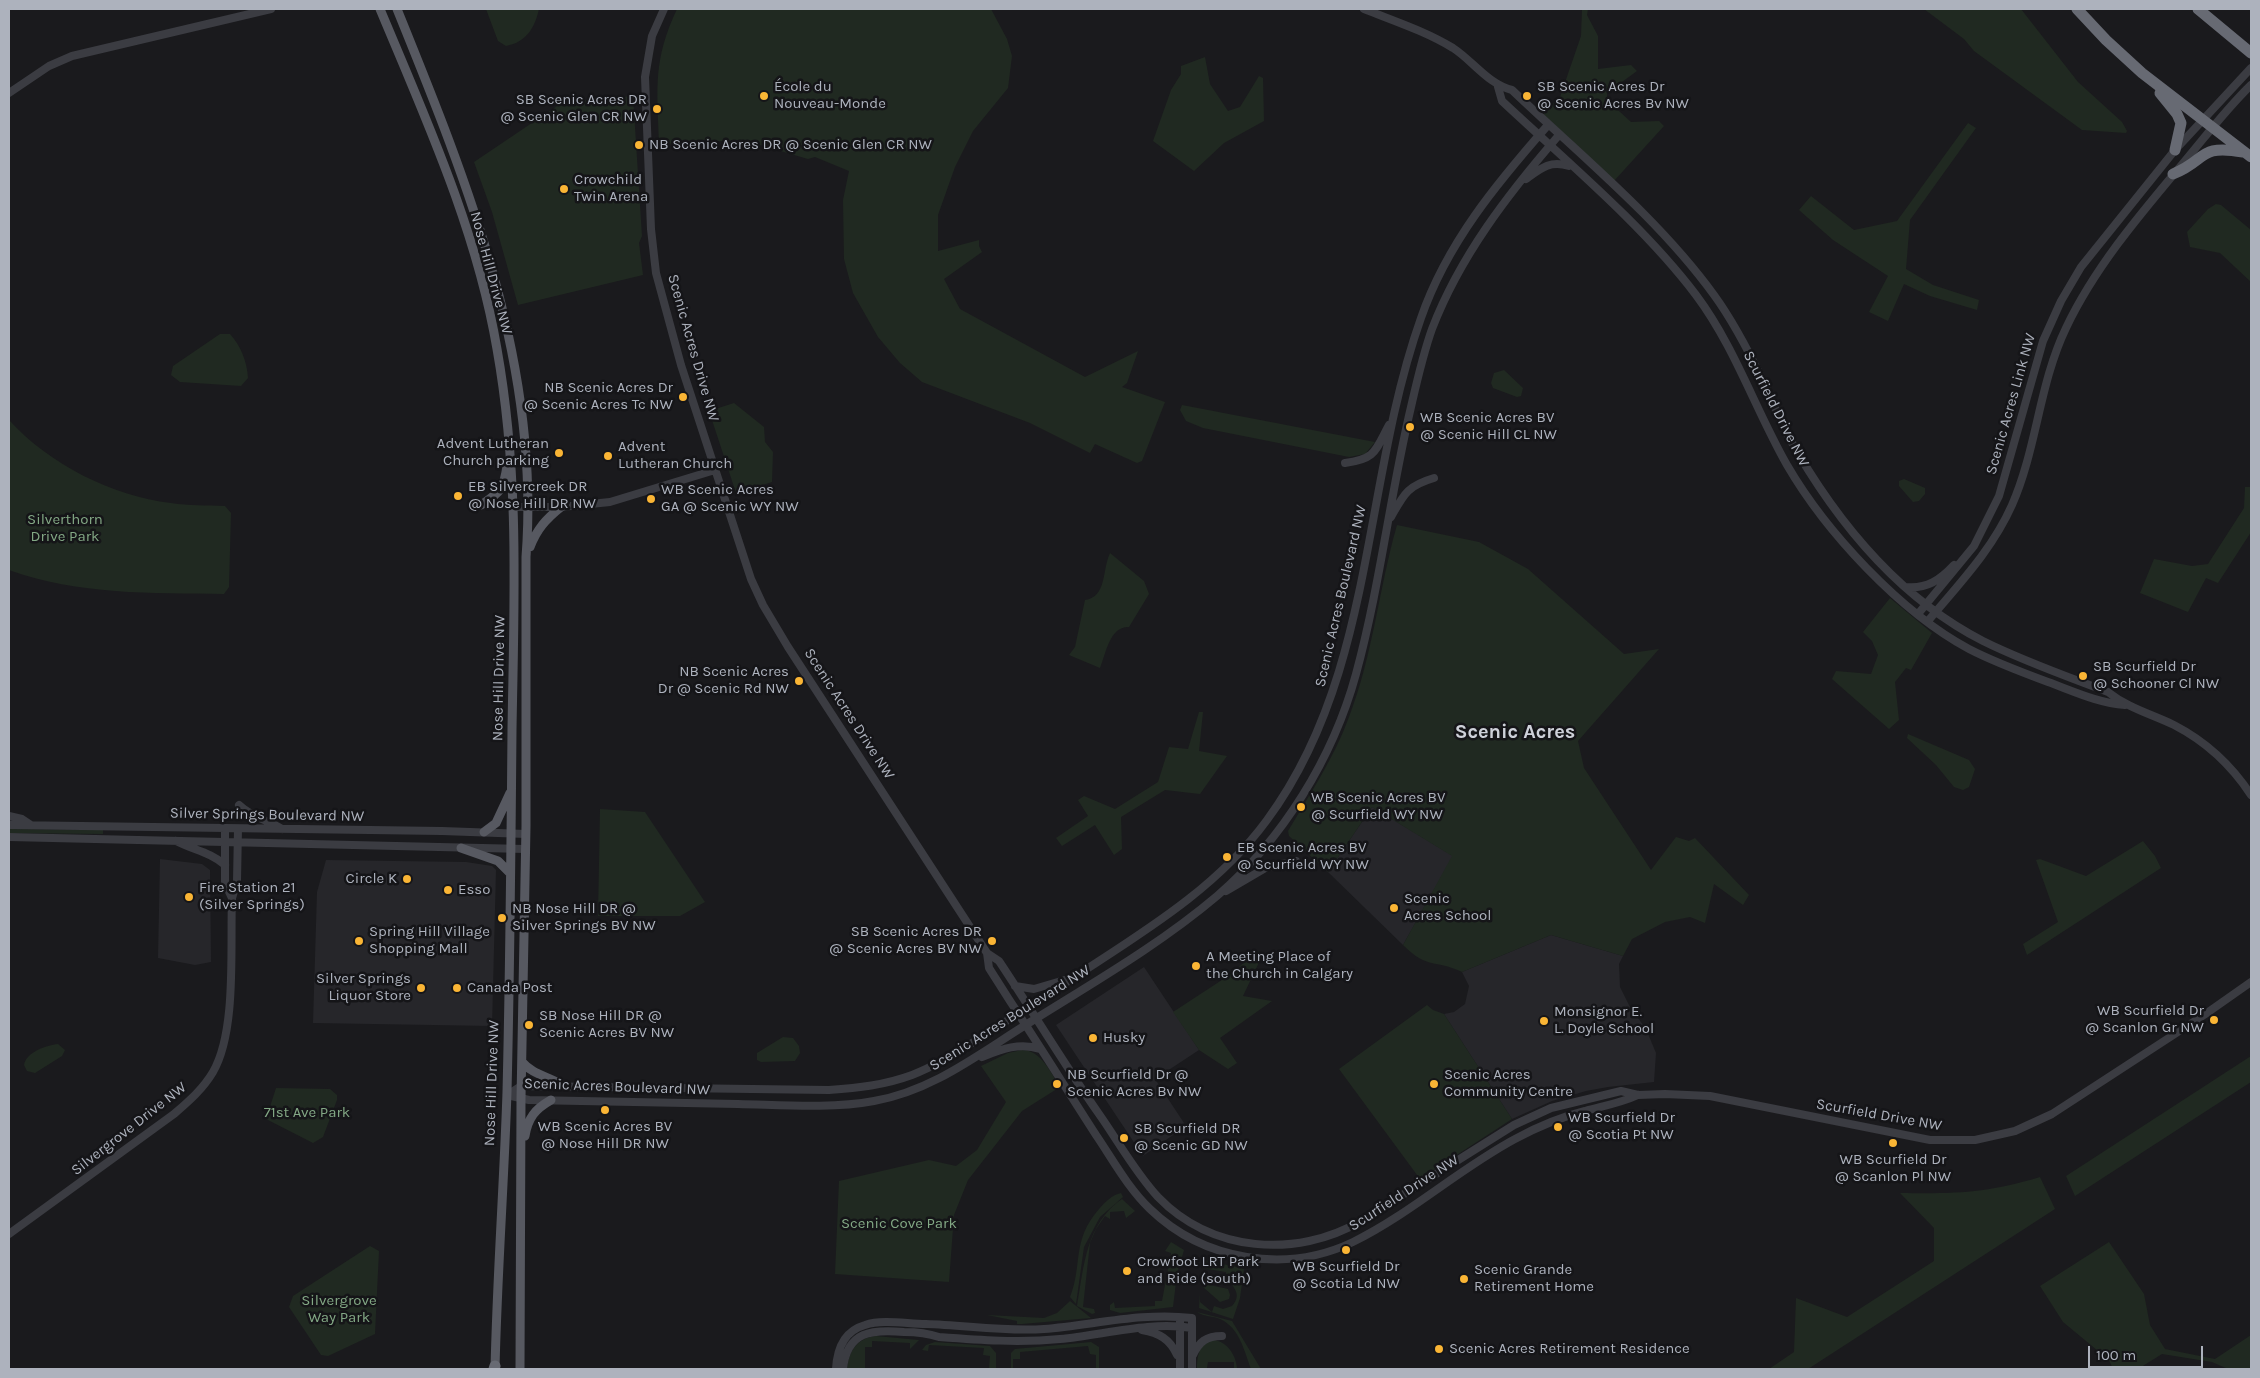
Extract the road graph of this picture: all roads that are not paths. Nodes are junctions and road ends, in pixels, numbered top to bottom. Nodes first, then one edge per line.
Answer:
1 (271, 9) edge
2 (380, 9) edge
3 (397, 9) edge
4 (664, 9) edge
5 (1364, 9) edge
6 (2077, 9) edge
7 (2198, 9) edge
8 (2251, 53) edge
9 (2251, 68) edge
10 (2142, 73) junction
11 (2251, 85) edge
12 (1498, 87) junction
13 (9, 92) edge
14 (2202, 119) junction
15 (1548, 125) junction
16 (2213, 127) junction
17 (1559, 135) junction
18 (1539, 136) junction
19 (1550, 146) junction
20 (2175, 150) junction
21 (2248, 155) edge
22 (1571, 166) junction
23 (2174, 174) junction
24 (1516, 187) junction
25 (1394, 417) junction
26 (510, 444) junction
27 (1345, 463) dead end
28 (715, 470) junction
29 (1434, 478) dead end
30 (481, 505) dead end
31 (514, 507) junction
32 (529, 507) junction
33 (562, 507) junction
34 (1387, 523) junction
35 (1974, 546) junction
36 (526, 557) junction
37 (1906, 587) junction
38 (1927, 604) junction
39 (1936, 611) junction
40 (1918, 614) junction
41 (1928, 621) junction
42 (2125, 705) junction
43 (512, 791) junction
44 (2251, 794) edge
45 (239, 805) dead end
46 (9, 816) edge
47 (9, 825) edge
48 (31, 825) junction
49 (225, 829) junction
50 (238, 829) junction
51 (282, 829) junction
52 (384, 830) junction
53 (484, 832) junction
54 (511, 833) junction
55 (526, 834) junction
56 (9, 837) edge
57 (174, 840) junction
58 (225, 841) junction
59 (238, 842) junction
60 (382, 847) junction
61 (460, 848) junction
62 (511, 848) junction
63 (525, 849) junction
64 (1296, 861) dead end
65 (224, 865) junction
66 (510, 873) junction
67 (1219, 894) junction
68 (232, 898) junction
69 (987, 953) junction
70 (1073, 978) junction
71 (2251, 982) edge
72 (1016, 986) junction
73 (1029, 1007) junction
74 (1018, 1014) junction
75 (1036, 1018) junction
76 (1025, 1025) junction
77 (1040, 1049) junction
78 (522, 1062) junction
79 (964, 1064) junction
80 (562, 1085) junction
81 (521, 1086) junction
82 (507, 1095) junction
83 (1638, 1095) junction
84 (520, 1099) junction
85 (551, 1100) junction
86 (522, 1156) junction
87 (9, 1234) edge
88 (1180, 1317) junction
89 (1180, 1326) junction
90 (1192, 1328) junction
91 (1140, 1329) junction
92 (1222, 1336) dead end
93 (1192, 1357) junction
94 (1178, 1358) junction
95 (520, 1367) edge
96 (495, 1368) edge
97 (836, 1369) edge
98 (843, 1369) edge
99 (1180, 1369) edge
100 (1192, 1369) edge

1 - 13 street
2 - 26 main road, Nose Hill Drive NW
3 - 32 main road, Nose Hill Drive NW
4 - 28 street, Scenic Acres Drive NW
5 - 12 street
6 - 10 highway
7 - 8 highway
9 - 14 street, Scenic Acres Link NW
10 - 14 highway
10 - 20 highway
11 - 16 street, Scenic Acres Link NW
12 - 15 street
12 - 18 street
14 - 16 highway
14 - 20 street, Scenic Acres Link NW
15 - 17 street, Scurfield Drive NW
15 - 18 street, Scenic Acres Boulevard NW
16 - 21 highway
16 - 23 street, Scenic Acres Link NW
17 - 19 street, Scenic Acres Boulevard NW
17 - 37 street, Scurfield Drive NW
18 - 19 street, Scurfield Drive NW
18 - 25 street, Scenic Acres Boulevard NW
19 - 22 street, Scurfield Drive NW
19 - 24 street, Scenic Acres Boulevard NW
20 - 35 street, Scenic Acres Link NW
21 - 23 highway
22 - 24 street
22 - 40 street, Scurfield Drive NW
23 - 39 street, Scenic Acres Link NW
24 - 34 street, Scenic Acres Boulevard NW
25 - 27 street
25 - 70 street, Scenic Acres Boulevard NW
26 - 30 main road
26 - 31 main road, Nose Hill Drive NW
28 - 33 street
28 - 69 street, Scenic Acres Drive NW
29 - 34 street
31 - 32 street
31 - 43 main road, Nose Hill Drive NW
32 - 33 street
32 - 36 main road, Nose Hill Drive NW
33 - 36 main road
34 - 67 street, Scenic Acres Boulevard NW
35 - 37 street
35 - 38 street, Scenic Acres Link NW
36 - 55 main road, Nose Hill Drive NW
37 - 38 street, Scurfield Drive NW
38 - 39 street, Scurfield Drive NW
38 - 40 street, Scenic Acres Link NW
39 - 41 street, Scenic Acres Link NW
39 - 42 street, Scurfield Drive NW
40 - 41 street, Scurfield Drive NW
41 - 42 street, Scurfield Drive NW
42 - 44 street, Scurfield Drive NW
43 - 53 main road
43 - 54 main road, Nose Hill Drive NW
45 - 51 street
46 - 48 street
47 - 48 street, Silver Springs Boulevard NW
48 - 49 street, Silver Springs Boulevard NW
49 - 50 street, Silver Springs Boulevard NW
49 - 58 street, Silvergrove Drive NW
50 - 51 street, Silver Springs Boulevard NW
50 - 59 street, Silvergrove Drive NW
51 - 52 street, Silver Springs Boulevard NW
52 - 53 street, Silver Springs Boulevard NW
52 - 60 street
53 - 54 street, Silver Springs Boulevard NW
54 - 55 street, Silver Springs Boulevard NW
54 - 62 main road, Nose Hill Drive NW
55 - 63 main road, Nose Hill Drive NW
56 - 57 street, Silver Springs Boulevard NW
57 - 58 street, Silver Springs Boulevard NW
57 - 65 street
58 - 59 street, Silver Springs Boulevard NW
58 - 65 street, Silvergrove Drive NW
59 - 60 street, Silver Springs Boulevard NW
59 - 68 street, Silvergrove Drive NW
60 - 61 street, Silver Springs Boulevard NW
61 - 62 street, Silver Springs Boulevard NW
61 - 66 main road
62 - 63 street, Silver Springs Boulevard NW
62 - 66 main road, Nose Hill Drive NW
63 - 78 main road, Nose Hill Drive NW
64 - 67 street
65 - 68 street, Silvergrove Drive NW
66 - 82 main road, Nose Hill Drive NW
67 - 75 street, Scenic Acres Boulevard NW
68 - 87 street, Silvergrove Drive NW
69 - 72 street, Scenic Acres Drive NW
69 - 74 street, Scenic Acres Drive NW
70 - 72 street
70 - 73 street, Scenic Acres Boulevard NW
71 - 83 street, Scurfield Drive NW
72 - 73 street, Scenic Acres Drive NW
73 - 74 street, Scenic Acres Boulevard NW
73 - 75 street, Scurfield Drive NW
74 - 76 street, Scurfield Drive NW
74 - 80 street, Scenic Acres Boulevard NW
75 - 76 street, Scenic Acres Boulevard NW
75 - 83 street, Scurfield Drive NW
76 - 77 street, Scurfield Drive NW
76 - 79 street, Scenic Acres Boulevard NW
77 - 79 street
77 - 83 street, Scurfield Drive NW
78 - 80 main road
78 - 81 main road, Nose Hill Drive NW
79 - 85 street, Scenic Acres Boulevard NW
80 - 81 street, Scenic Acres Boulevard NW
81 - 82 street, Scenic Acres Boulevard NW
81 - 84 main road, Nose Hill Drive NW
82 - 84 street, Scenic Acres Boulevard NW
82 - 96 main road, Nose Hill Drive NW
84 - 85 street, Scenic Acres Boulevard NW
84 - 86 main road, Nose Hill Drive NW
85 - 86 main road
86 - 95 main road, Nose Hill Drive NW
88 - 89 street
88 - 90 street
88 - 97 street
89 - 90 street
89 - 91 street
89 - 94 street
90 - 93 street
91 - 94 street
91 - 98 street
92 - 93 street
93 - 100 street
94 - 99 street

